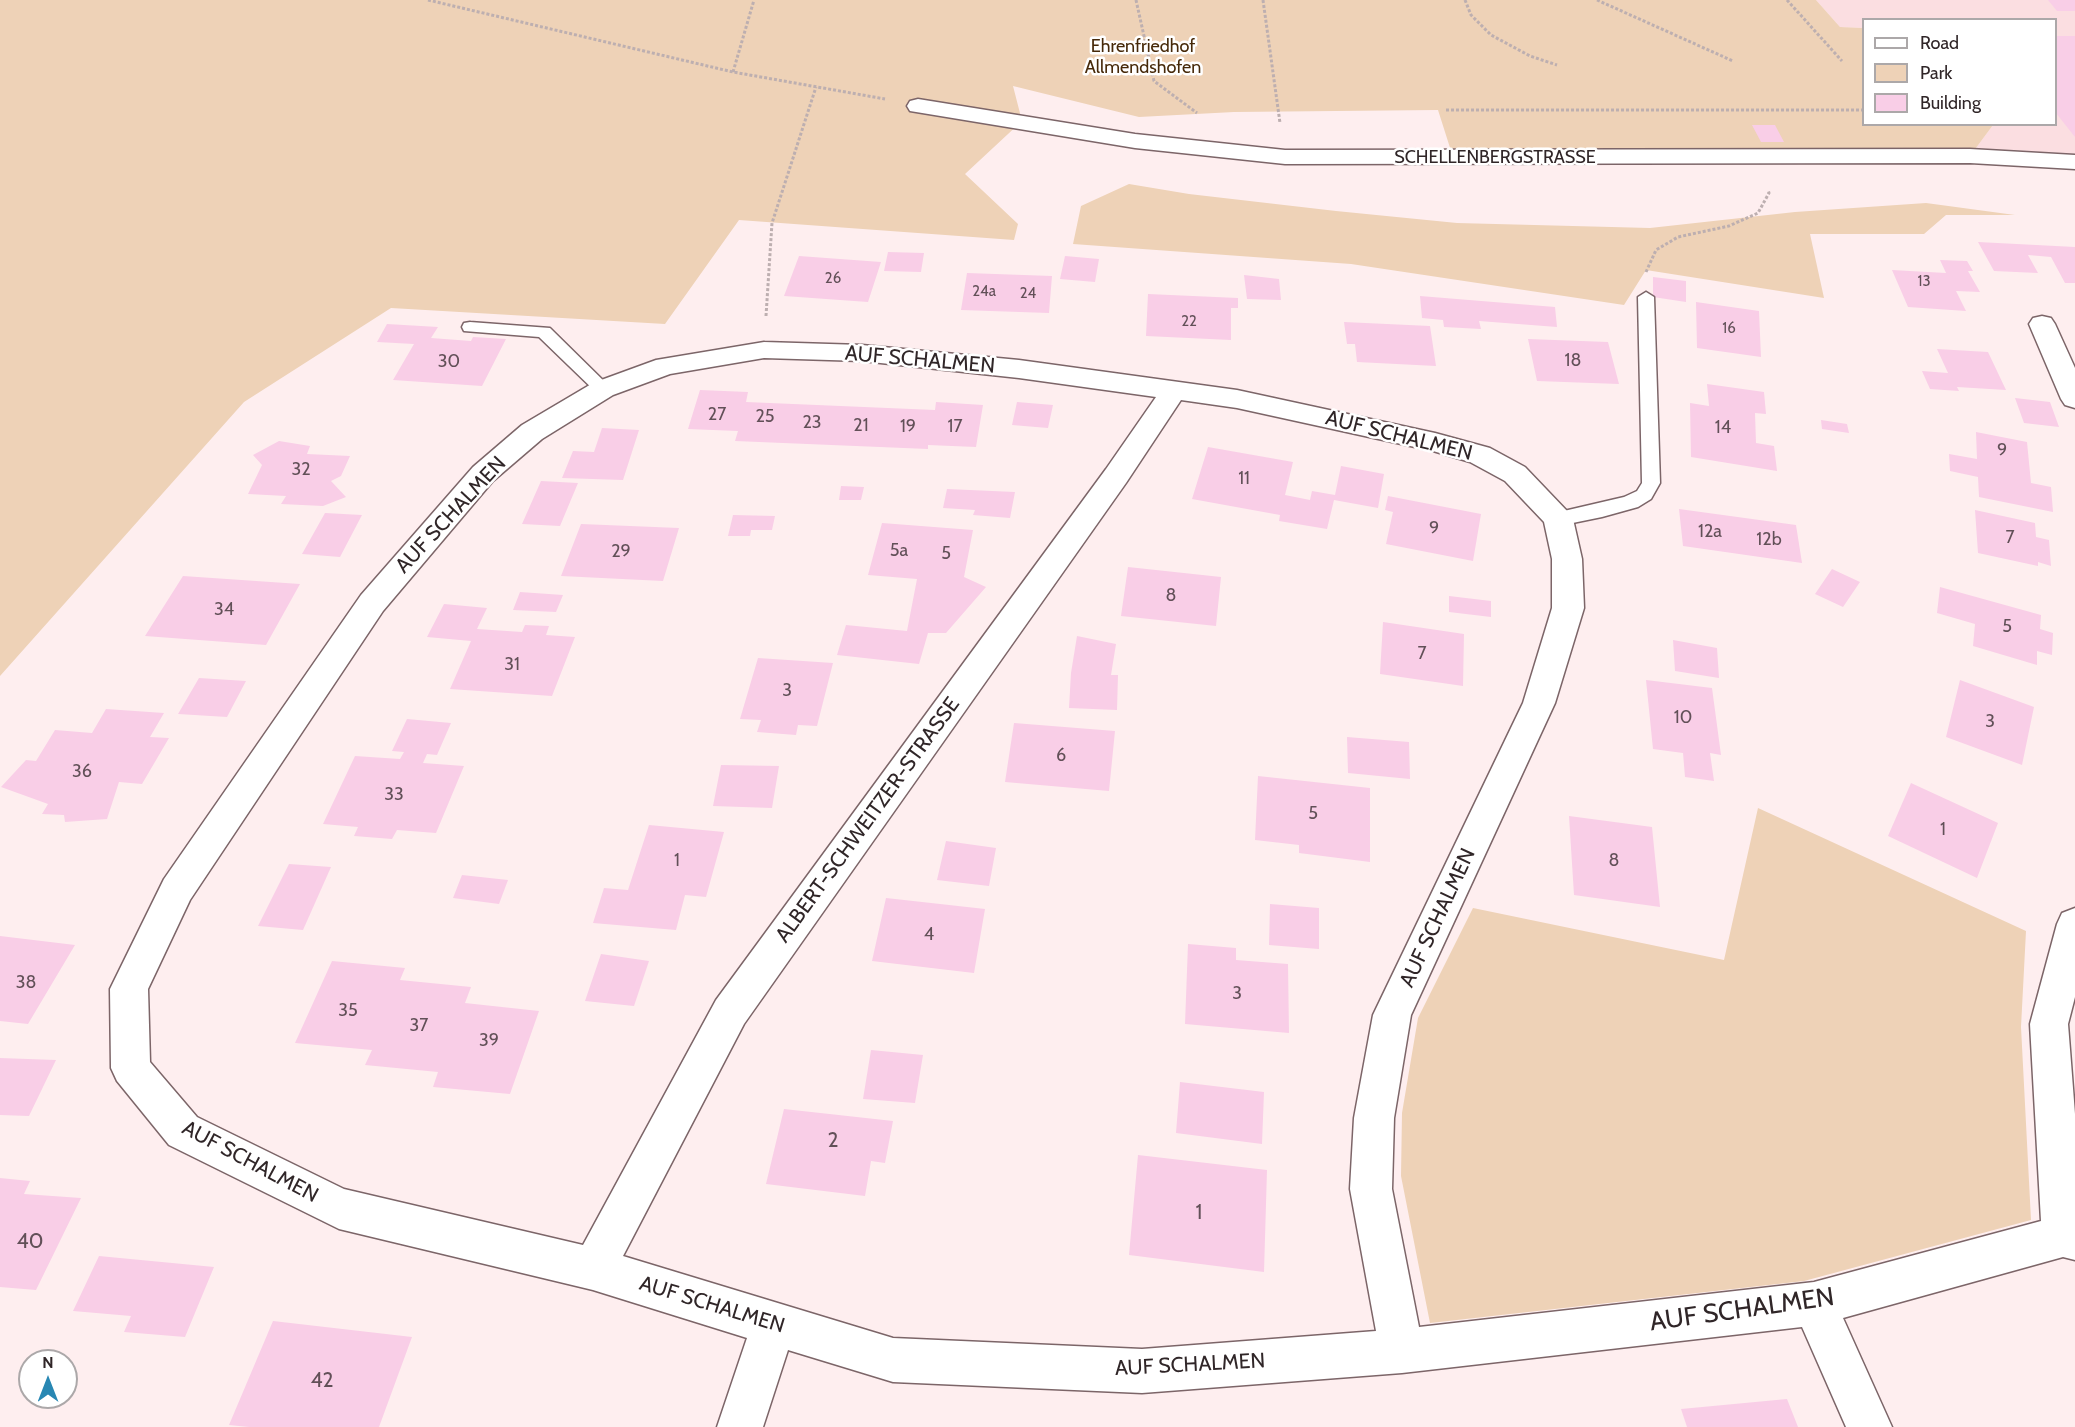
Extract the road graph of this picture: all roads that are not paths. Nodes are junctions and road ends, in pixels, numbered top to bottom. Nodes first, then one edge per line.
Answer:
1 (918, 106) road end
2 (2075, 162) edge
3 (1646, 297) road end
4 (2042, 324) dead end
5 (470, 327) dead end
6 (603, 389) junction
7 (1174, 390) junction
8 (2075, 399) edge
9 (1558, 519) junction
10 (2075, 924) edge
11 (2069, 1238) edge
12 (593, 1269) junction
13 (1814, 1304) junction
14 (774, 1324) junction
15 (1402, 1350) junction
16 (740, 1427) edge
17 (1869, 1427) edge

1 - 2 street, SCHELLENBERGSTRASSE
3 - 9 lane
4 - 8 street
5 - 6 lane
6 - 7 street, AUF SCHALMEN
6 - 12 street, AUF SCHALMEN
7 - 9 street, AUF SCHALMEN
7 - 12 street, ALBERT-SCHWEITZER-STRASSE
9 - 15 street, AUF SCHALMEN
10 - 11 street
11 - 13 street, AUF SCHALMEN
12 - 14 street, AUF SCHALMEN
13 - 15 street, AUF SCHALMEN
13 - 17 street
14 - 15 street, AUF SCHALMEN
14 - 16 street

